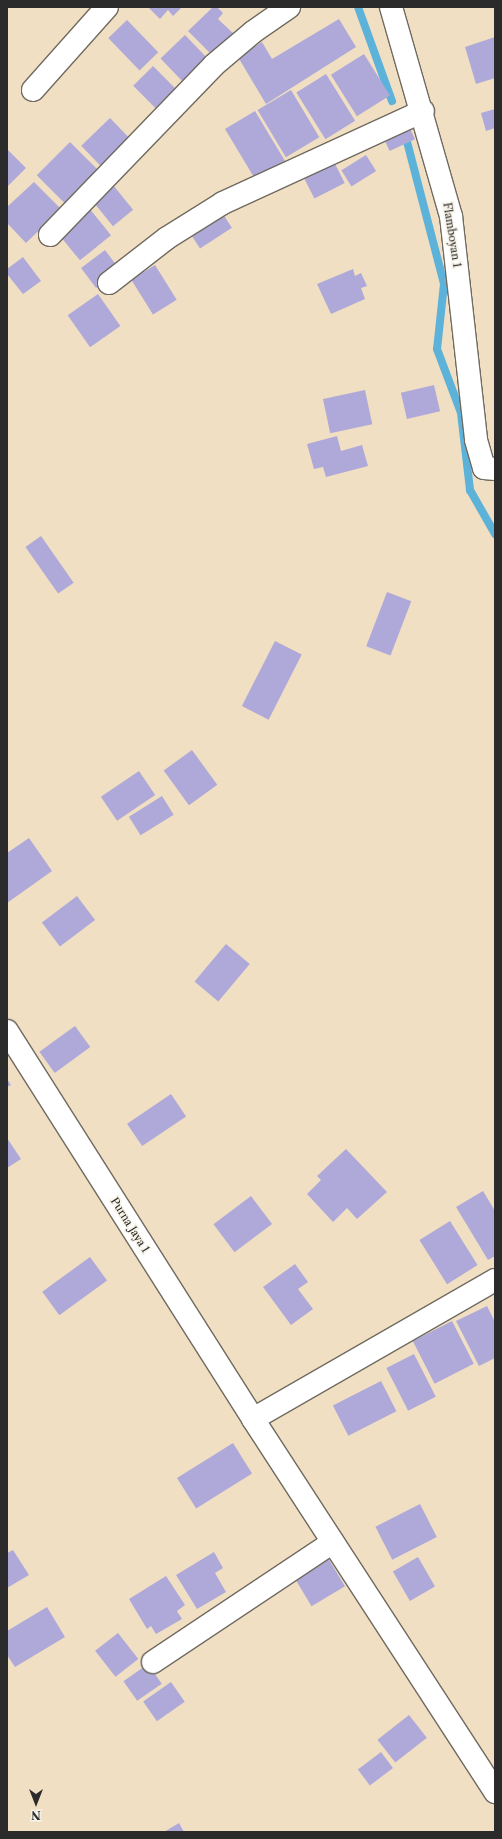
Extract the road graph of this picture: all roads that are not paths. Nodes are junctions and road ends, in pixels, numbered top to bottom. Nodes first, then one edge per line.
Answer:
1 (107, 7) edge
2 (289, 7) edge
3 (391, 7) edge
4 (33, 90) dead end
5 (423, 111) junction
6 (50, 235) dead end
7 (109, 283) dead end
8 (489, 468) edge
9 (7, 1030) edge
10 (495, 1280) edge
11 (253, 1419) junction
12 (333, 1542) junction
13 (153, 1662) dead end
14 (495, 1792) edge

1 - 4 street
2 - 6 street
3 - 5 street, Flamboyan 1
5 - 7 street
5 - 8 street, Flamboyan 1
9 - 11 street, Purna Jaya 1
10 - 11 street
11 - 12 street, Purna Jaya 1
12 - 13 street
12 - 14 street, Purna Jaya 1

